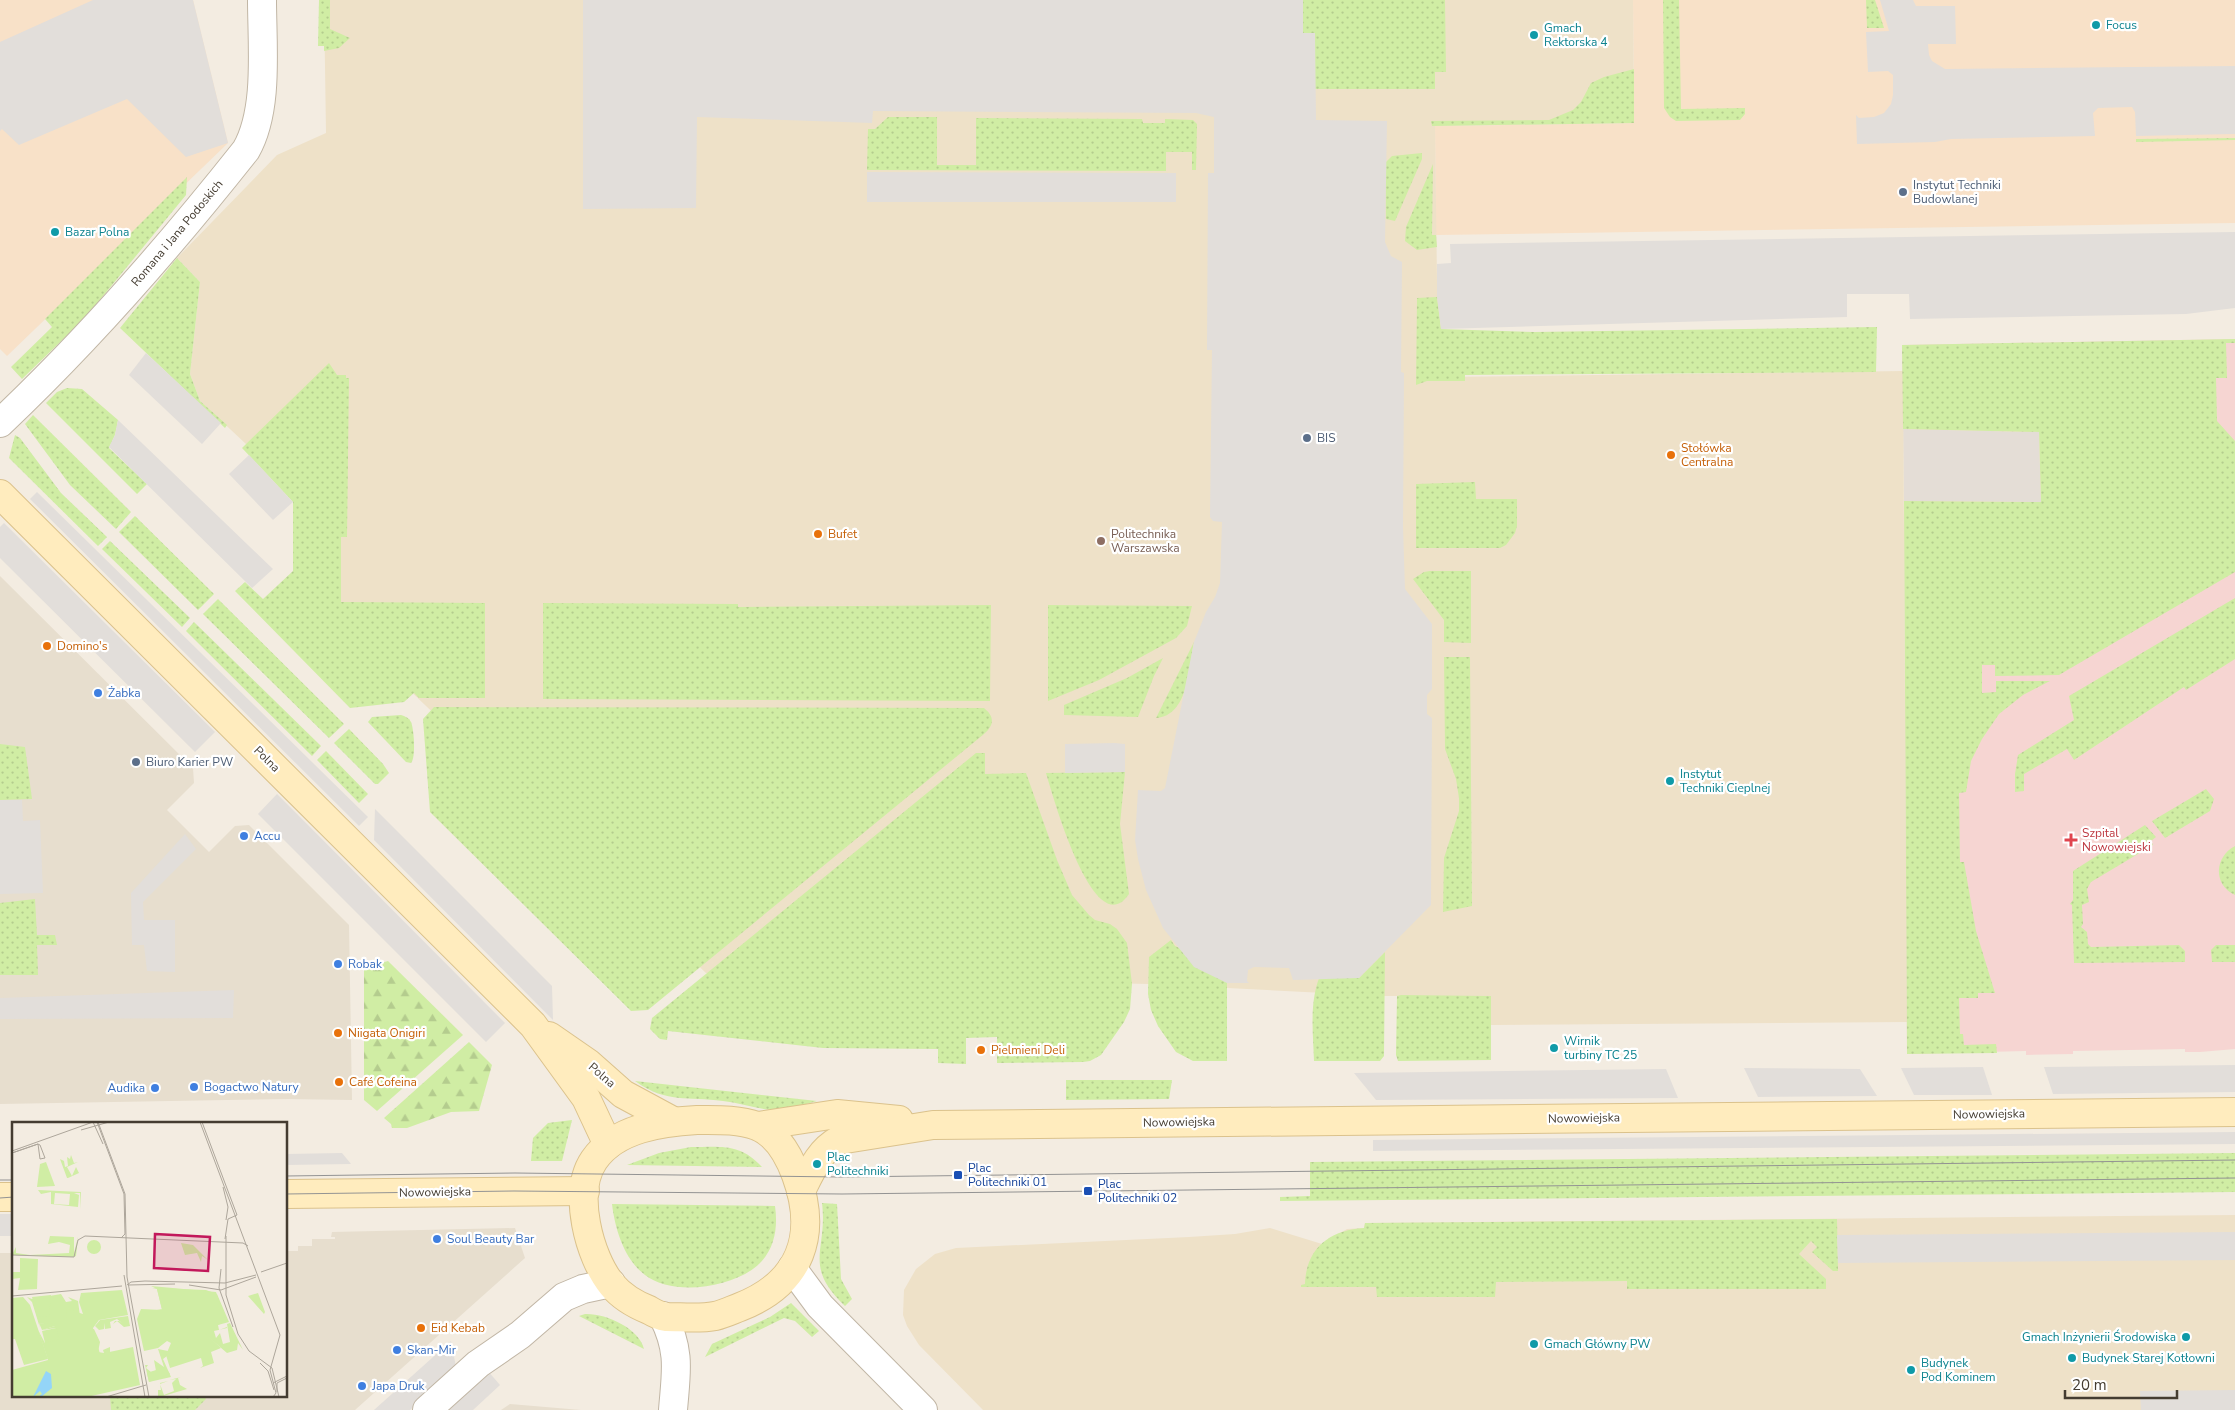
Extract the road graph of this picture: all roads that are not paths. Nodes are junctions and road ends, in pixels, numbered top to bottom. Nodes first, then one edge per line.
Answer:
1 (262, 0) edge
2 (0, 424) edge
3 (0, 494) edge
4 (533, 1025) junction
5 (2235, 1112) edge
6 (673, 1121) junction
7 (933, 1125) junction
8 (758, 1126) junction
9 (608, 1145) junction
10 (585, 1191) junction
11 (801, 1191) junction
12 (288, 1194) edge
13 (792, 1268) junction
14 (611, 1283) junction
15 (663, 1316) junction
16 (427, 1410) edge
17 (673, 1410) edge
18 (923, 1410) edge

1 - 2 street, Romana i Jana Podoskich
3 - 4 street, Polna
4 - 6 street, Polna
4 - 9 street, Polna
5 - 7 street, Nowowiejska
6 - 8 street
6 - 9 street
7 - 8 street, Nowowiejska
7 - 11 street, Nowowiejska
8 - 11 street
9 - 10 street
10 - 12 street, Nowowiejska
10 - 14 street
11 - 13 street
13 - 15 street
13 - 18 street
14 - 15 street
14 - 16 street
15 - 17 street

